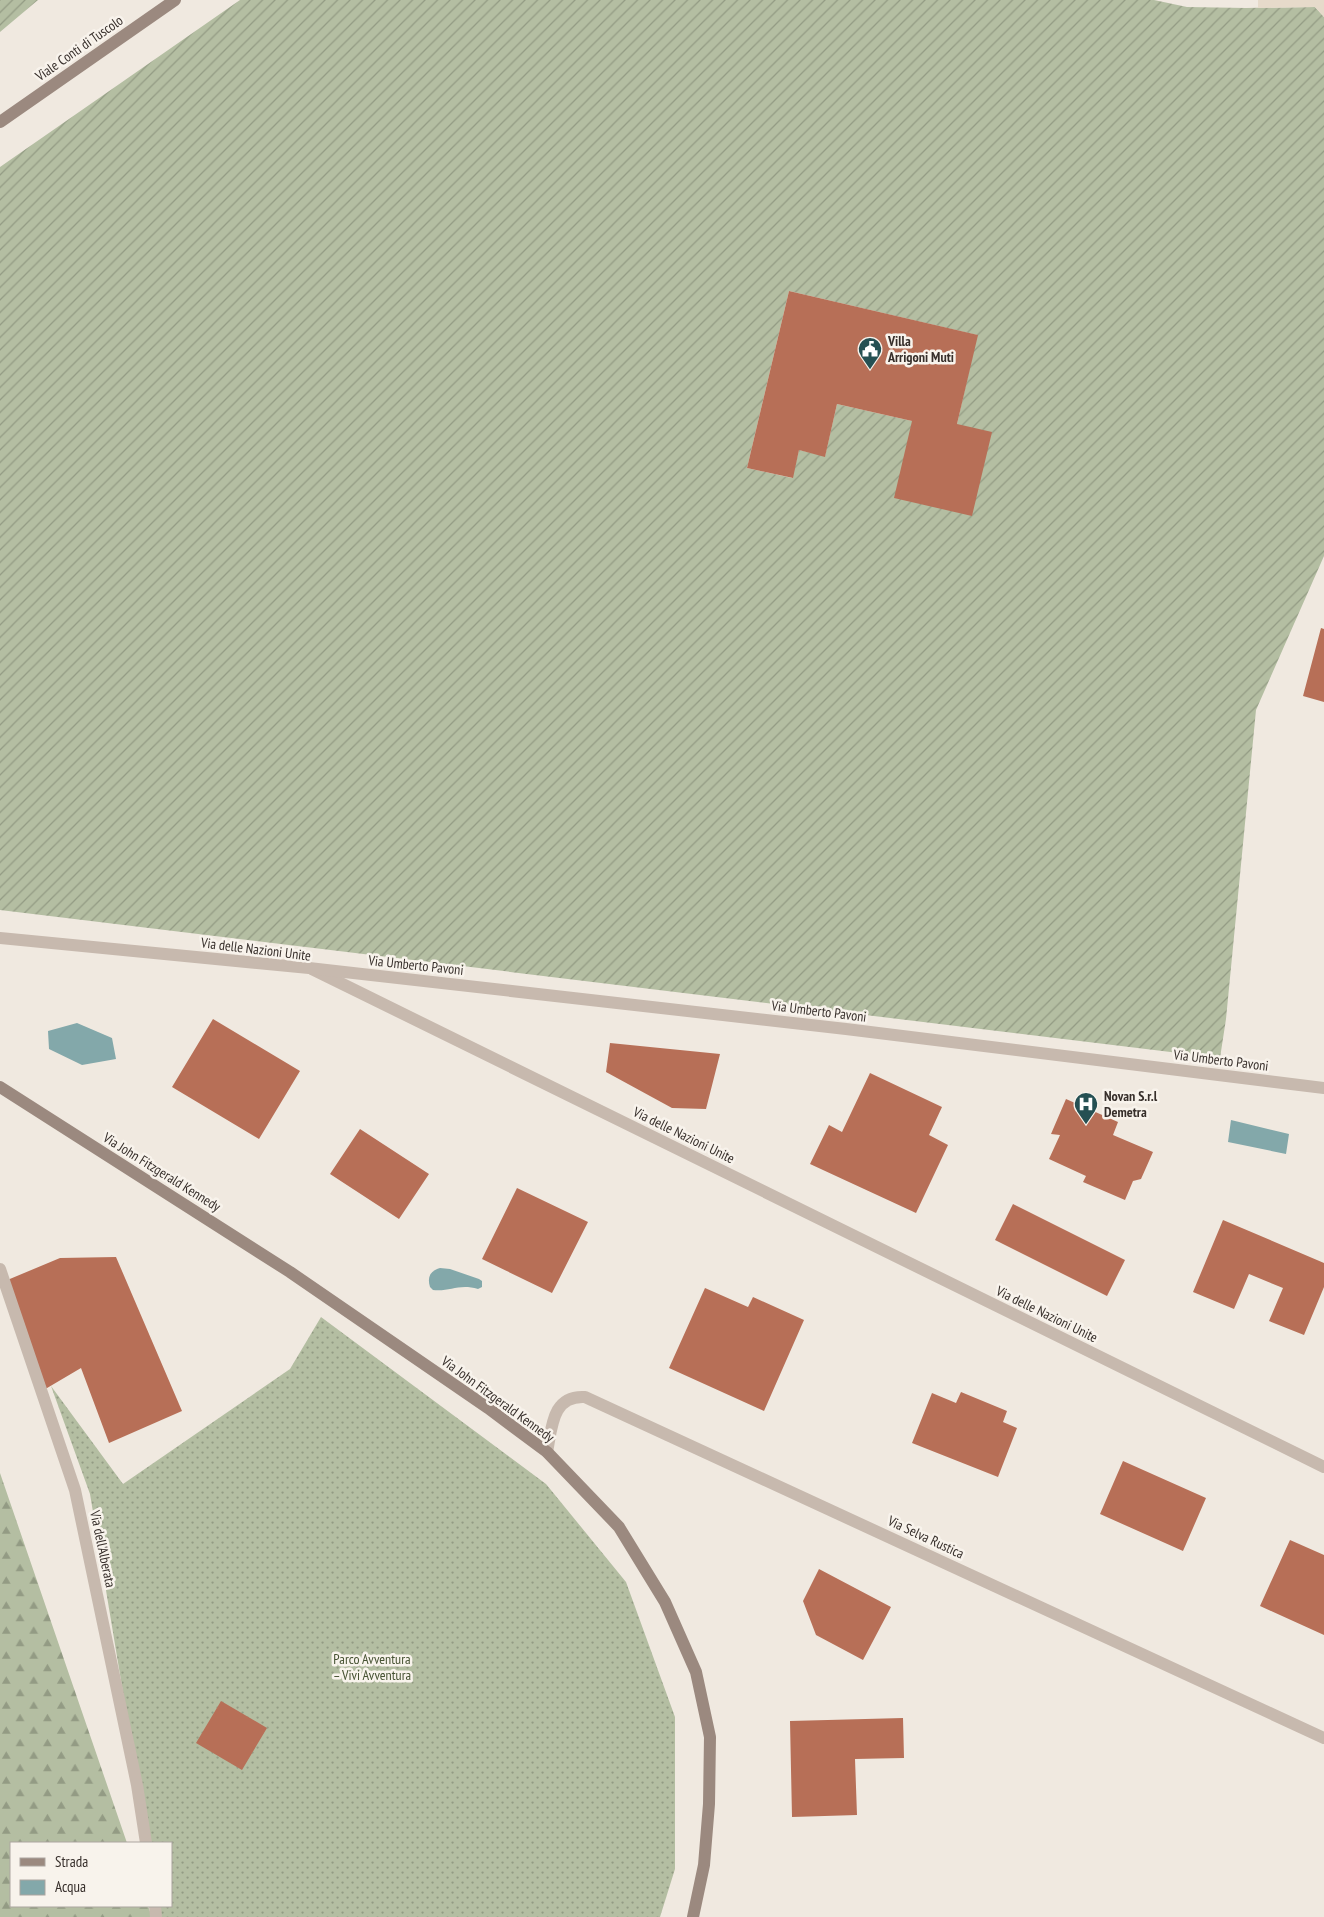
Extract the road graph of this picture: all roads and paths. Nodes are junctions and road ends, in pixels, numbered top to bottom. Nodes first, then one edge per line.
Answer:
1 (175, 0) edge
2 (0, 122) edge
3 (0, 938) edge
4 (309, 968) junction
5 (0, 1087) edge
6 (1324, 1088) edge
7 (0, 1269) edge
8 (547, 1452) junction
9 (1324, 1467) edge
10 (1324, 1738) edge
11 (146, 1842) edge
12 (693, 1917) edge

1 - 2 main road, Viale Conti di Tuscolo
3 - 4 street, Via delle Nazioni Unite
4 - 6 street, Via Umberto Pavoni
4 - 9 street, Via delle Nazioni Unite
5 - 8 main road, Via John Fitzgerald Kennedy
7 - 11 street, Via dell'Alberata
8 - 10 street, Via Selva Rustica
8 - 12 main road, Via John Fitzgerald Kennedy

